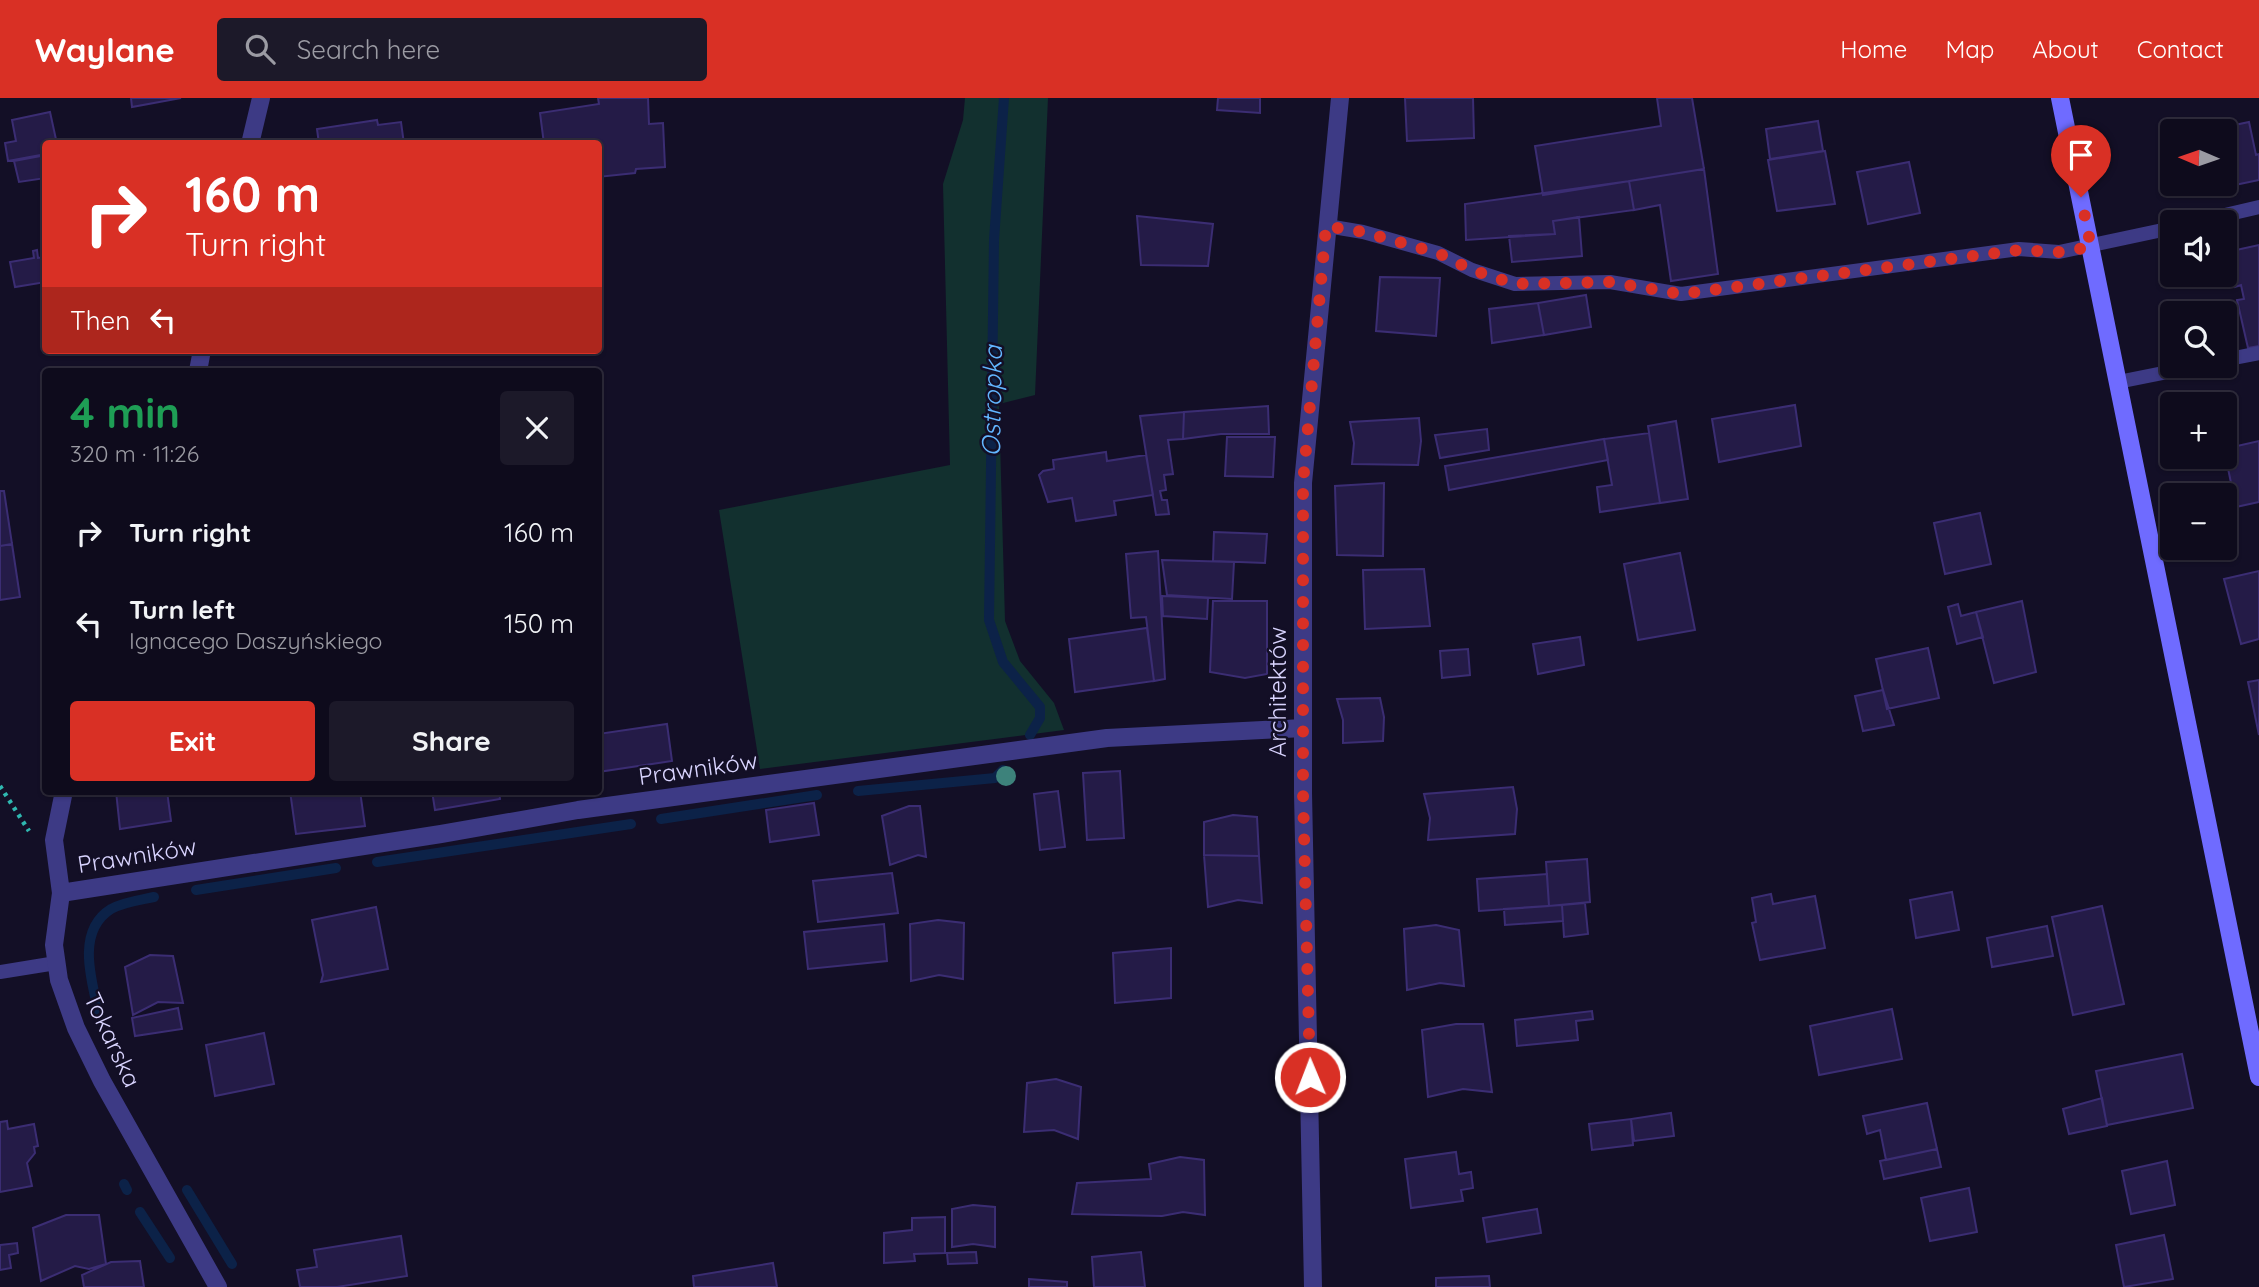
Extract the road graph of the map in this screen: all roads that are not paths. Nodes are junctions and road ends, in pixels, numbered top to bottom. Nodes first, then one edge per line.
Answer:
1 (261, 98) edge
2 (1340, 98) edge
3 (2060, 98) edge
4 (251, 140) edge
5 (2259, 207) edge
6 (2237, 212) edge
7 (1326, 226) junction
8 (2160, 231) edge
9 (2091, 247) junction
10 (2259, 353) edge
11 (2237, 357) edge
12 (2160, 374) edge
13 (2118, 382) junction
14 (1303, 728) junction
15 (63, 795) edge
16 (61, 893) junction
17 (57, 963) junction
18 (0, 972) edge
19 (2259, 1077) edge
20 (218, 1287) edge
21 (1313, 1287) edge

1 - 4 street
2 - 7 street, Architektów
3 - 9 main road
5 - 6 lane
7 - 9 lane
7 - 14 street, Architektów
8 - 9 lane
9 - 13 main road
10 - 11 lane
12 - 13 lane
13 - 19 main road
14 - 16 street, Prawników
14 - 21 street, Architektów
15 - 16 street, Tokarska
16 - 17 street, Tokarska
17 - 18 lane
17 - 20 street, Tokarska

